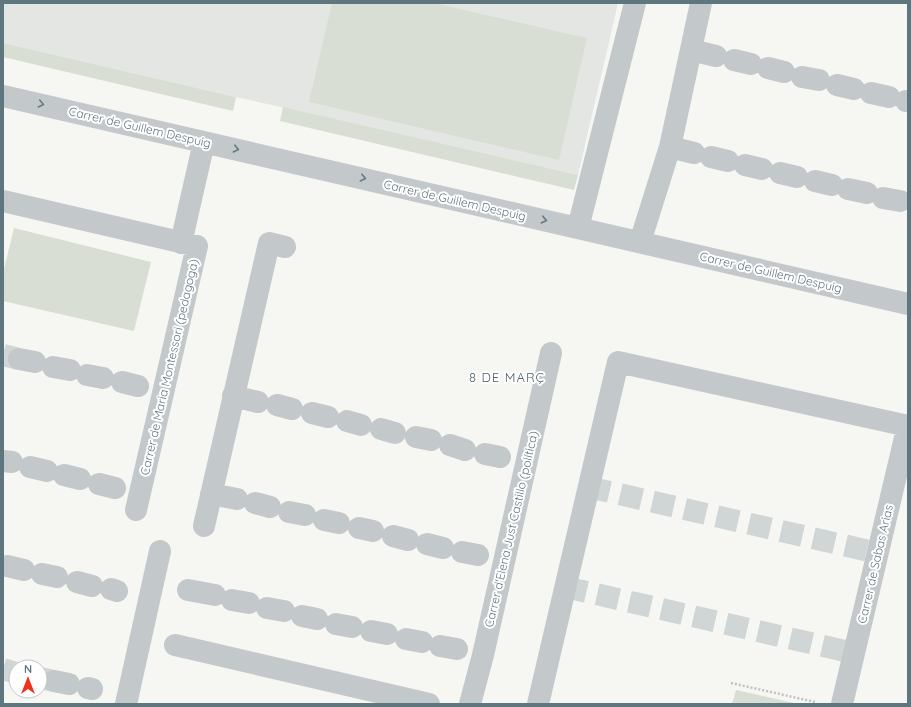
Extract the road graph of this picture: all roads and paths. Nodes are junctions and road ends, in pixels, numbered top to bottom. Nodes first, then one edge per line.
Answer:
1 (635, 3) edge
2 (701, 3) edge
3 (691, 50) junction
4 (818, 80) edge
5 (3, 96) edge
6 (204, 142) junction
7 (670, 147) junction
8 (797, 177) dead end
9 (3, 201) edge
10 (578, 228) junction
11 (640, 242) junction
12 (181, 243) junction
13 (285, 247) dead end
14 (908, 304) edge
15 (550, 353) dead end
16 (233, 396) junction
17 (908, 425) edge
18 (397, 433) junction
19 (78, 480) edge
20 (211, 494) junction
21 (204, 526) dead end
22 (374, 532) junction
23 (160, 551) dead end
24 (188, 590) dead end
25 (353, 627) junction
26 (175, 645) dead end
27 (731, 683) dead end
28 (816, 702) dead end
29 (126, 704) edge
30 (429, 704) edge
31 (470, 704) edge
32 (538, 704) edge
33 (842, 704) edge

1 - 10 street
2 - 3 street
3 - 4 street
3 - 7 street
5 -> 6 street, Carrer de Guillem Despuig
6 -> 10 street, Carrer de Guillem Despuig
6 - 12 street, Carrer de Maria Montessori (pedagoga)
7 - 8 street
7 - 11 street
9 - 12 street
10 - 11 street, Carrer de Guillem Despuig
11 - 14 street, Carrer de Guillem Despuig
12 - 19 street, Carrer de Maria Montessori (pedagoga)
13 - 16 street
15 - 18 street, Carrer d'Elena Just Castillo (política)
16 - 18 street
16 - 20 street
17 - 32 street
17 - 33 street, Carrer de Sabas Arias
18 - 22 street, Carrer d'Elena Just Castillo (política)
20 - 21 street
20 - 22 street
22 - 25 street, Carrer d'Elena Just Castillo (política)
23 - 29 street
24 - 25 street
25 - 31 street, Carrer d'Elena Just Castillo (política)
26 - 30 street
27 - 28 path

